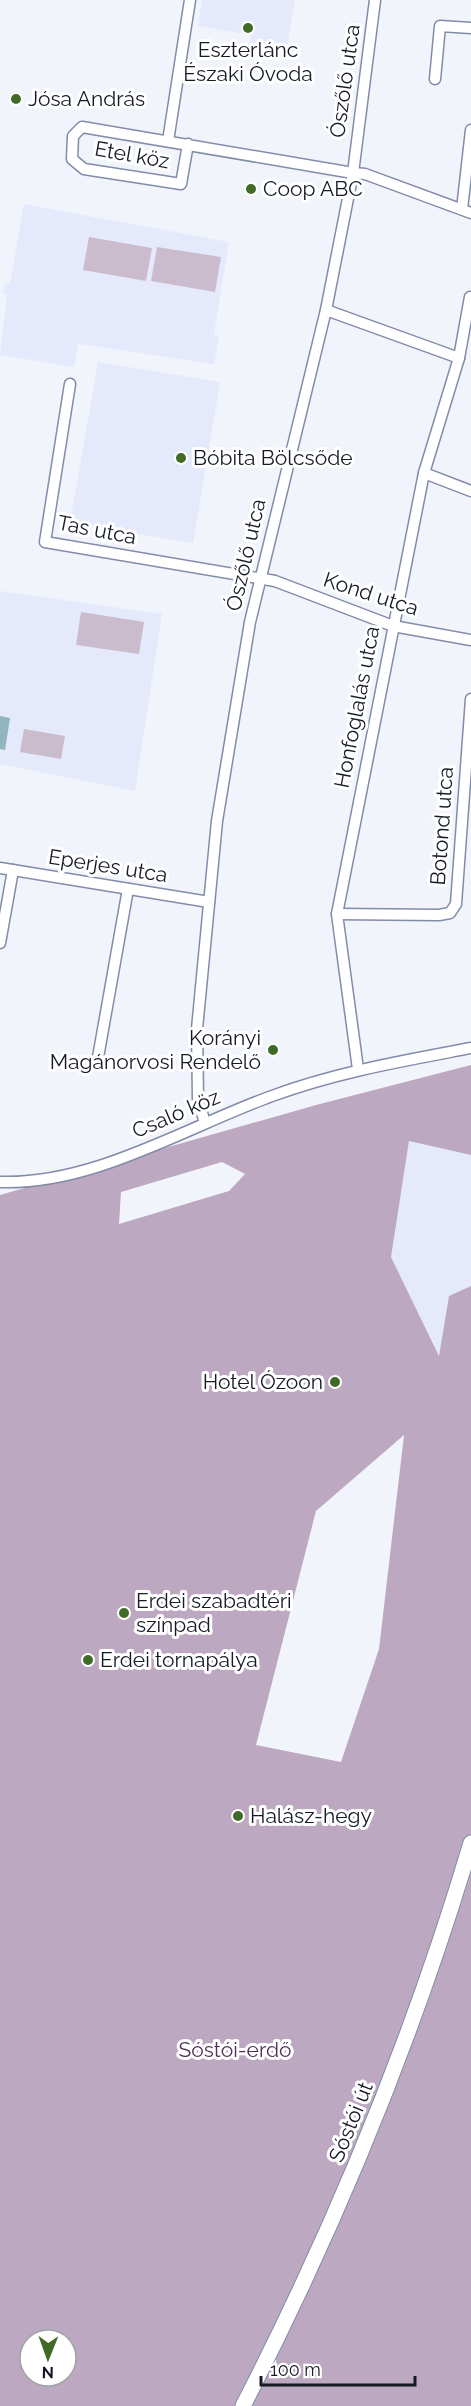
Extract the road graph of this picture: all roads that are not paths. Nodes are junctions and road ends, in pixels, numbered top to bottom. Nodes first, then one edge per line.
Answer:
1 (190, 0) edge
2 (375, 0) edge
3 (471, 28) edge
4 (435, 79) dead end
5 (471, 130) edge
6 (168, 141) junction
7 (188, 144) junction
8 (352, 173) junction
9 (467, 211) edge
10 (470, 297) edge
11 (326, 310) junction
12 (459, 358) junction
13 (70, 384) dead end
14 (424, 473) junction
15 (471, 491) edge
16 (260, 580) junction
17 (393, 626) junction
18 (471, 640) edge
19 (471, 699) edge
20 (0, 868) edge
21 (14, 870) junction
22 (128, 890) junction
23 (209, 902) junction
24 (336, 914) junction
25 (0, 943) edge
26 (471, 1048) edge
27 (97, 1063) dead end
28 (358, 1069) junction
29 (205, 1123) junction
30 (0, 1182) edge
31 (471, 1843) edge
32 (243, 2406) edge

1 - 6 street
2 - 8 street, Ószőlő utca
3 - 4 street
5 - 9 street
6 - 7 street, Etel köz
6 - 7 street, Etel köz
7 - 8 street, Etel köz
8 - 9 street, Etel köz
8 - 11 street, Ószőlő utca
10 - 12 street, Honfoglalás utca
11 - 12 street
11 - 16 street, Ószőlő utca
12 - 14 street, Honfoglalás utca
13 - 16 street, Tas utca
14 - 15 street
14 - 17 street, Honfoglalás utca
16 - 17 street, Kond utca
16 - 23 street, Ószőlő utca
17 - 18 street, Kond utca
17 - 24 street, Honfoglalás utca
19 - 24 street, Botond utca
20 - 21 street, Eperjes utca
21 - 22 street, Eperjes utca
21 - 25 street
22 - 23 street, Eperjes utca
22 - 27 street
23 - 29 street, Ószőlő utca
24 - 28 street, Honfoglalás utca
26 - 28 street, Csaló köz
28 - 29 street, Csaló köz
29 - 30 street, Csaló köz
31 - 32 main road, Sóstói út

